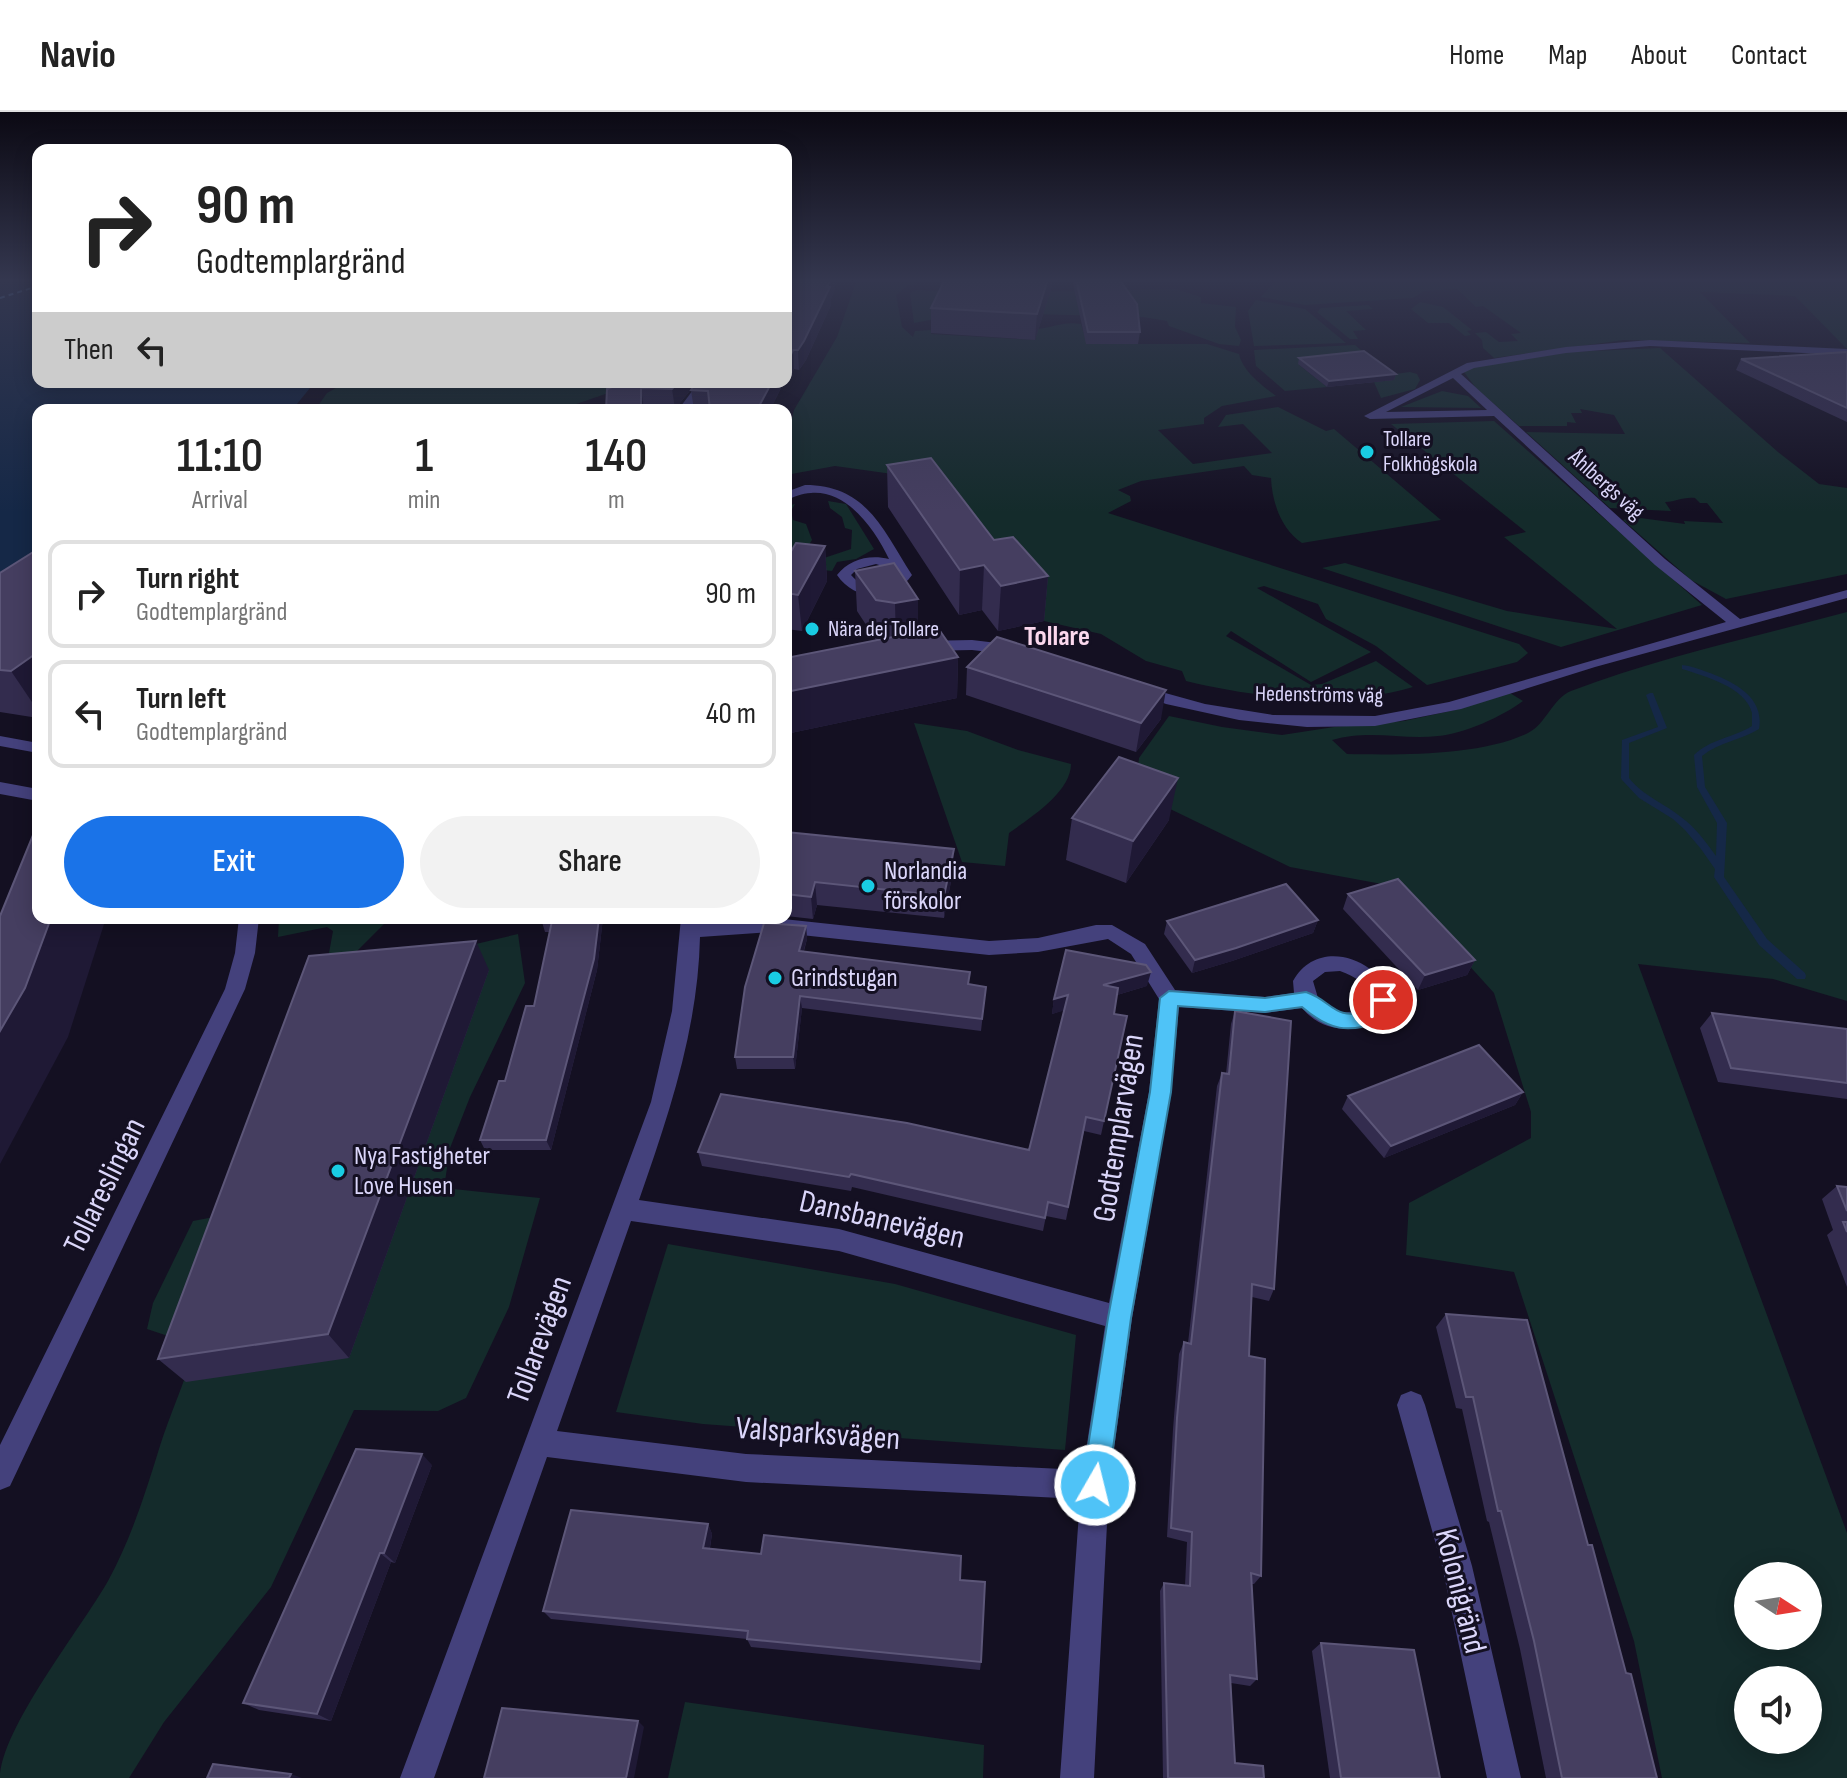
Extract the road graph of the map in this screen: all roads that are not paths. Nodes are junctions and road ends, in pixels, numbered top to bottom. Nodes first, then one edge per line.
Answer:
1 (1526, 357) edge
2 (1453, 373) junction
3 (1495, 413) junction
4 (792, 494) edge
5 (900, 567) edge
6 (1847, 594) edge
7 (1736, 623) junction
8 (911, 648) edge
9 (1033, 654) edge
10 (1119, 684) edge
11 (0, 741) edge
12 (32, 747) edge
13 (0, 788) edge
14 (32, 794) edge
15 (248, 924) edge
16 (691, 924) edge
17 (1169, 998) junction
18 (1306, 999) dead end
19 (625, 1209) junction
20 (1119, 1318) junction
21 (1411, 1405) dead end
22 (539, 1442) junction
23 (0, 1476) edge
24 (1095, 1485) junction
25 (417, 1778) edge
26 (1077, 1778) edge
27 (1504, 1778) edge

1 - 2 street
2 - 3 street, Åhlbergs väg
2 - 3 street
3 - 7 street, Åhlbergs väg
4 - 5 street
6 - 7 street, Hedenströms väg
7 - 10 street, Hedenströms väg
8 - 9 street
11 - 12 street
13 - 14 street
15 - 23 street, Tollareslingan
16 - 17 street
16 - 19 street, Tollarevägen
17 - 18 street
17 - 20 street, Godtemplarvägen
19 - 20 street, Dansbanevägen
19 - 22 street, Tollarevägen
20 - 24 street, Godtemplarvägen
21 - 27 street, Kolonigränd
22 - 24 street, Valsparksvägen
22 - 25 street, Tollarevägen
24 - 26 street, Godtemplarvägen

